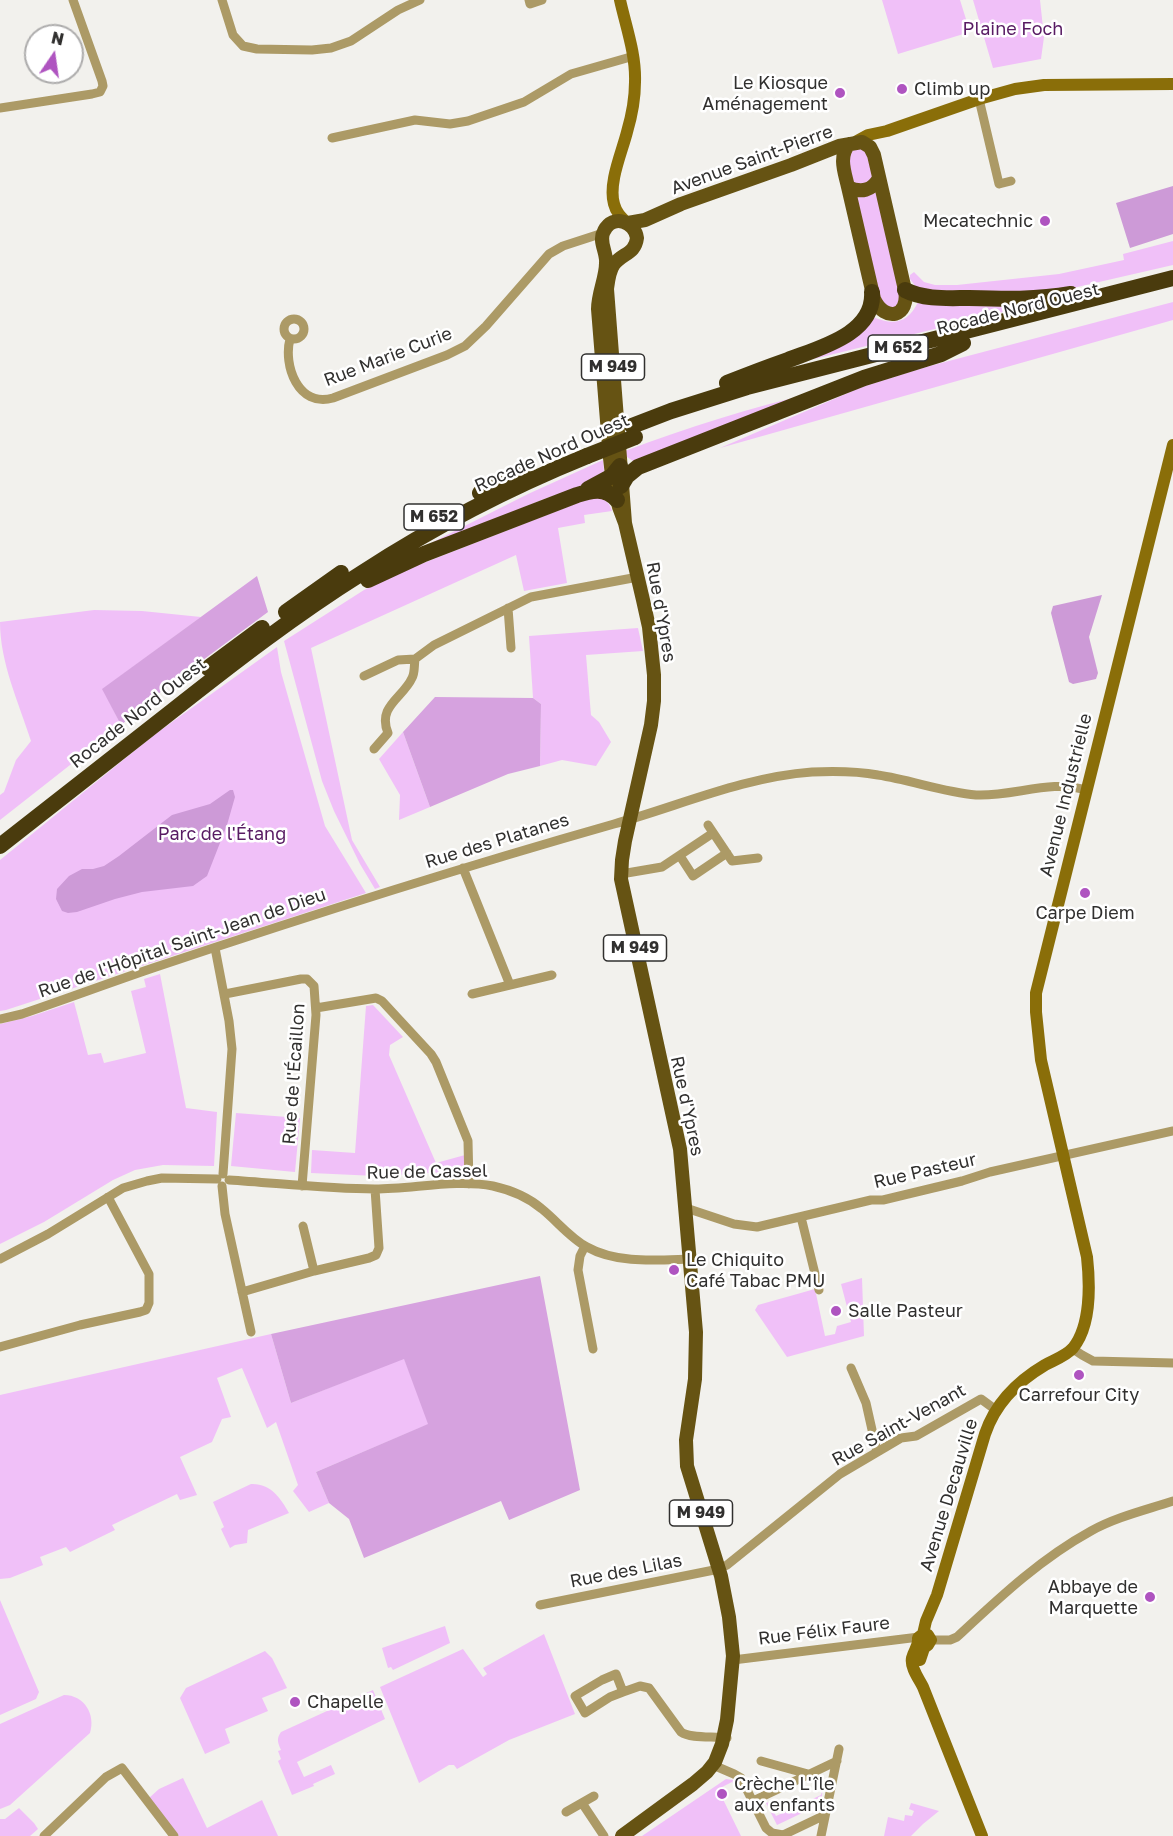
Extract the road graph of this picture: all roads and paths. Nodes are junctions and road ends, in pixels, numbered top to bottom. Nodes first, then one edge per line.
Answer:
1 (73, 0) edge
2 (222, 0) edge
3 (393, 0) edge
4 (420, 0) edge
5 (529, 0) edge
6 (542, 0) edge
7 (620, 0) edge
8 (398, 10) junction
9 (634, 56) junction
10 (1173, 84) edge
11 (979, 99) junction
12 (0, 108) edge
13 (887, 131) junction
14 (332, 138) dead end
15 (853, 143) junction
16 (874, 155) junction
17 (809, 158) junction
18 (843, 163) junction
19 (616, 169) junction
20 (879, 178) junction
21 (1011, 181) dead end
22 (848, 188) junction
23 (668, 210) junction
24 (628, 223) junction
25 (603, 239) junction
26 (637, 244) junction
27 (625, 255) junction
28 (1173, 272) edge
29 (1173, 278) edge
30 (905, 290) junction
31 (1173, 290) edge
32 (872, 291) junction
33 (290, 339) dead end
34 (963, 343) junction
35 (653, 418) junction
36 (633, 431) junction
37 (1173, 445) edge
38 (617, 475) junction
39 (638, 577) junction
40 (508, 608) junction
41 (295, 614) junction
42 (261, 636) junction
43 (511, 648) dead end
44 (415, 659) junction
45 (364, 676) dead end
46 (374, 748) dead end
47 (1086, 790) junction
48 (630, 819) junction
49 (0, 832) edge
50 (0, 846) edge
51 (726, 853) junction
52 (680, 856) junction
53 (758, 858) dead end
54 (464, 868) junction
55 (621, 874) junction
56 (375, 897) joint
57 (215, 948) junction
58 (552, 975) dead end
59 (510, 985) junction
60 (225, 994) junction
61 (472, 994) dead end
62 (316, 1008) junction
63 (0, 1019) edge
64 (1173, 1131) edge
65 (1063, 1156) junction
66 (223, 1180) junction
67 (469, 1184) junction
68 (303, 1186) junction
69 (375, 1189) junction
70 (108, 1197) junction
71 (686, 1208) junction
72 (801, 1217) junction
73 (303, 1226) dead end
74 (585, 1246) junction
75 (0, 1259) edge
76 (690, 1259) junction
77 (314, 1271) junction
78 (819, 1290) dead end
79 (242, 1292) junction
80 (251, 1332) dead end
81 (0, 1347) edge
82 (1073, 1348) junction
83 (593, 1349) dead end
84 (1173, 1363) edge
85 (851, 1368) dead end
86 (978, 1389) dead end
87 (981, 1399) junction
88 (996, 1410) junction
89 (877, 1452) junction
90 (1173, 1501) edge
91 (719, 1569) junction
92 (540, 1605) dead end
93 (923, 1640) junction
94 (733, 1660) junction
95 (623, 1692) junction
96 (725, 1738) junction
97 (839, 1749) dead end
98 (761, 1761) dead end
99 (837, 1761) junction
100 (716, 1766) junction
101 (808, 1774) junction
102 (594, 1796) dead end
103 (753, 1800) junction
104 (582, 1803) junction
105 (566, 1812) dead end
106 (825, 1815) junction
107 (44, 1836) edge
108 (174, 1836) edge
109 (604, 1836) edge
110 (622, 1836) edge
111 (821, 1836) edge
112 (982, 1836) edge

1 - 12 street
2 - 8 street
3 - 8 street
4 - 8 street
5 - 6 street
7 - 9 street, Rue d'Ypres / M 949
9 - 14 street
9 - 19 street, Rue d'Ypres / M 949
10 - 11 street, Avenue Saint-Pierre
11 - 13 street, Avenue Saint-Pierre
11 - 21 street
13 - 15 street, Avenue Saint-Pierre
13 - 16 street
15 - 16 main road
15 - 17 main road, Avenue Saint-Pierre
15 - 18 main road
16 - 20 main road
17 - 18 main road
17 - 23 main road, Avenue Saint-Pierre
18 - 22 main road
19 - 24 street, Rue d'Ypres / M 949
19 - 25 street, Rue d'Ypres / M 949
20 - 22 main road
20 - 30 main road
22 - 32 main road
23 - 24 main road, Avenue Saint-Pierre
23 - 26 main road, Avenue Saint-Pierre
24 - 25 main road
24 - 26 main road
25 - 27 main road
25 - 33 street, Rue Marie Curie
25 - 38 main road, Rue d'Ypres / M 949
26 - 27 main road
27 - 38 main road, Rue d'Ypres / M 949
28 - 30 highway
29 - 35 highway, Rocade Nord Ouest / M 652
30 - 32 main road
31 - 34 highway, Rocade Nord Ouest / M 652
32 - 35 highway
34 - 36 highway, Rocade Nord Ouest / M 652
34 - 38 highway
35 - 36 highway, Rocade Nord Ouest / M 652
36 - 41 highway, Rocade Nord Ouest / M 652
37 - 47 street, Avenue Industrielle
38 - 39 main road, Rue d'Ypres / M 949
38 - 41 highway
39 - 40 street
39 - 48 main road, Rue d'Ypres / M 949
40 - 43 street
40 - 44 street
41 - 42 highway, Rocade Nord Ouest / M 652
42 - 49 highway, Rocade Nord Ouest / M 652
42 - 50 highway, Rocade Nord Ouest / M 652
44 - 45 street
44 - 46 street
47 - 48 street, Rue des Platanes
47 - 65 street, Avenue Industrielle
48 - 54 street, Rue des Platanes
48 - 55 main road, Rue d'Ypres / M 949
51 - 52 street
51 - 52 street
51 - 53 street
52 - 55 street
54 - 56 street, Rue des Platanes
54 - 59 street
55 - 71 main road, Rue d'Ypres / M 949
56 - 57 street, Rue de l'Hôpital Saint-Jean de Dieu
57 - 60 street
57 - 63 street, Rue de l'Hôpital Saint-Jean de Dieu
58 - 59 street
59 - 61 street
60 - 62 street, Rue de l'Écaillon
60 - 66 street
62 - 67 street
62 - 68 street, Rue de l'Écaillon
64 - 65 street, Rue Pasteur
65 - 72 street, Rue Pasteur
65 - 82 street
66 - 68 street, Rue de Cassel
66 - 70 street, Rue de Cassel
66 - 79 street
67 - 69 street, Rue de Cassel
67 - 74 street, Rue de Cassel
68 - 69 street, Rue de Cassel
69 - 77 street
70 - 75 street, Rue de Cassel
70 - 81 street
71 - 72 street, Rue Pasteur
71 - 76 main road, Rue d'Ypres / M 949
72 - 78 street
73 - 77 street
74 - 76 street, Rue de Cassel
74 - 83 street
76 - 91 main road, Rue d'Ypres / M 949
77 - 79 street
79 - 80 street
82 - 84 street
82 - 88 street, Avenue Decauville
85 - 89 street
86 - 87 street, Rue Saint-Venant
87 - 88 street, Rue Saint-Venant
87 - 89 street, Rue Saint-Venant
88 - 93 street, Avenue Decauville
89 - 91 street, Rue Saint-Venant
90 - 93 street, Rue Félix Faure
91 - 92 street, Rue des Lilas
91 - 94 main road, Rue d'Ypres / M 949
93 - 94 street, Rue Félix Faure
93 - 112 street
94 - 96 main road, Rue d'Ypres / M 949
95 - 95 street
95 - 96 street
96 - 100 main road, M 949
97 - 99 street
98 - 101 street
99 - 101 street
99 - 106 street
100 - 103 street
100 - 110 main road, M 949
101 - 103 street
102 - 104 street
103 - 106 street
104 - 105 street
104 - 109 street
106 - 111 street
107 - 108 street

